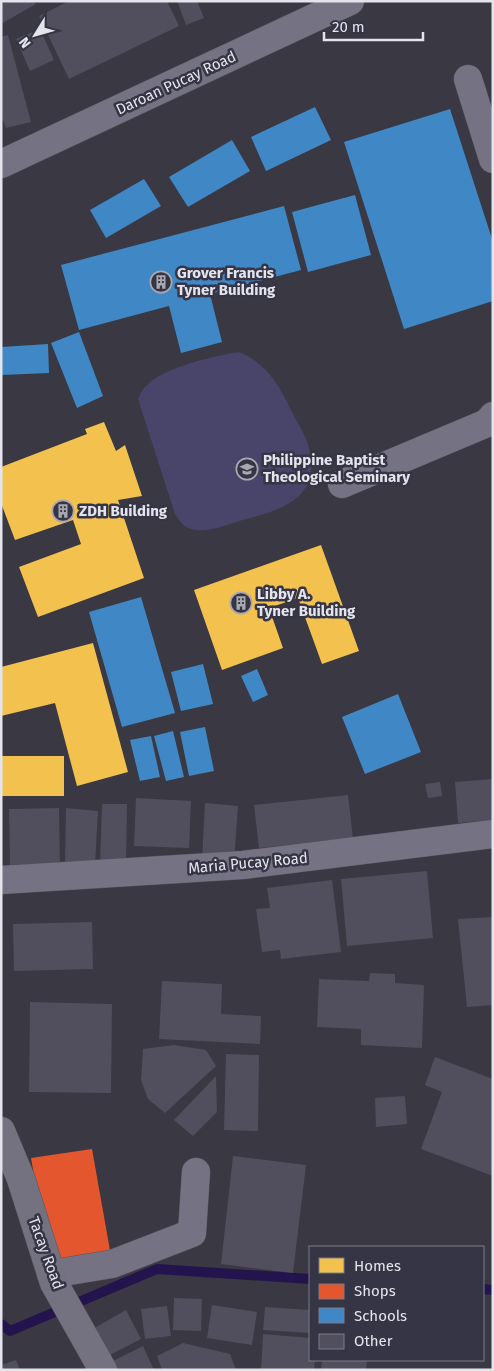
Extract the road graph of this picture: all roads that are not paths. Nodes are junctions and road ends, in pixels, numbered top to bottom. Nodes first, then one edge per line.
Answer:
1 (350, 1) edge
2 (468, 78) dead end
3 (493, 159) edge
4 (1, 164) edge
5 (493, 416) edge
6 (342, 484) dead end
7 (493, 834) edge
8 (1, 880) edge
9 (1, 1131) edge
10 (196, 1172) dead end
11 (53, 1278) junction
12 (103, 1370) edge

1 - 4 street, Daroan Pucay Road
2 - 3 street
5 - 6 street
7 - 8 street, Maria Pucay Road
9 - 11 main road, Tacay Road
10 - 11 street
11 - 12 main road, Tacay Road

